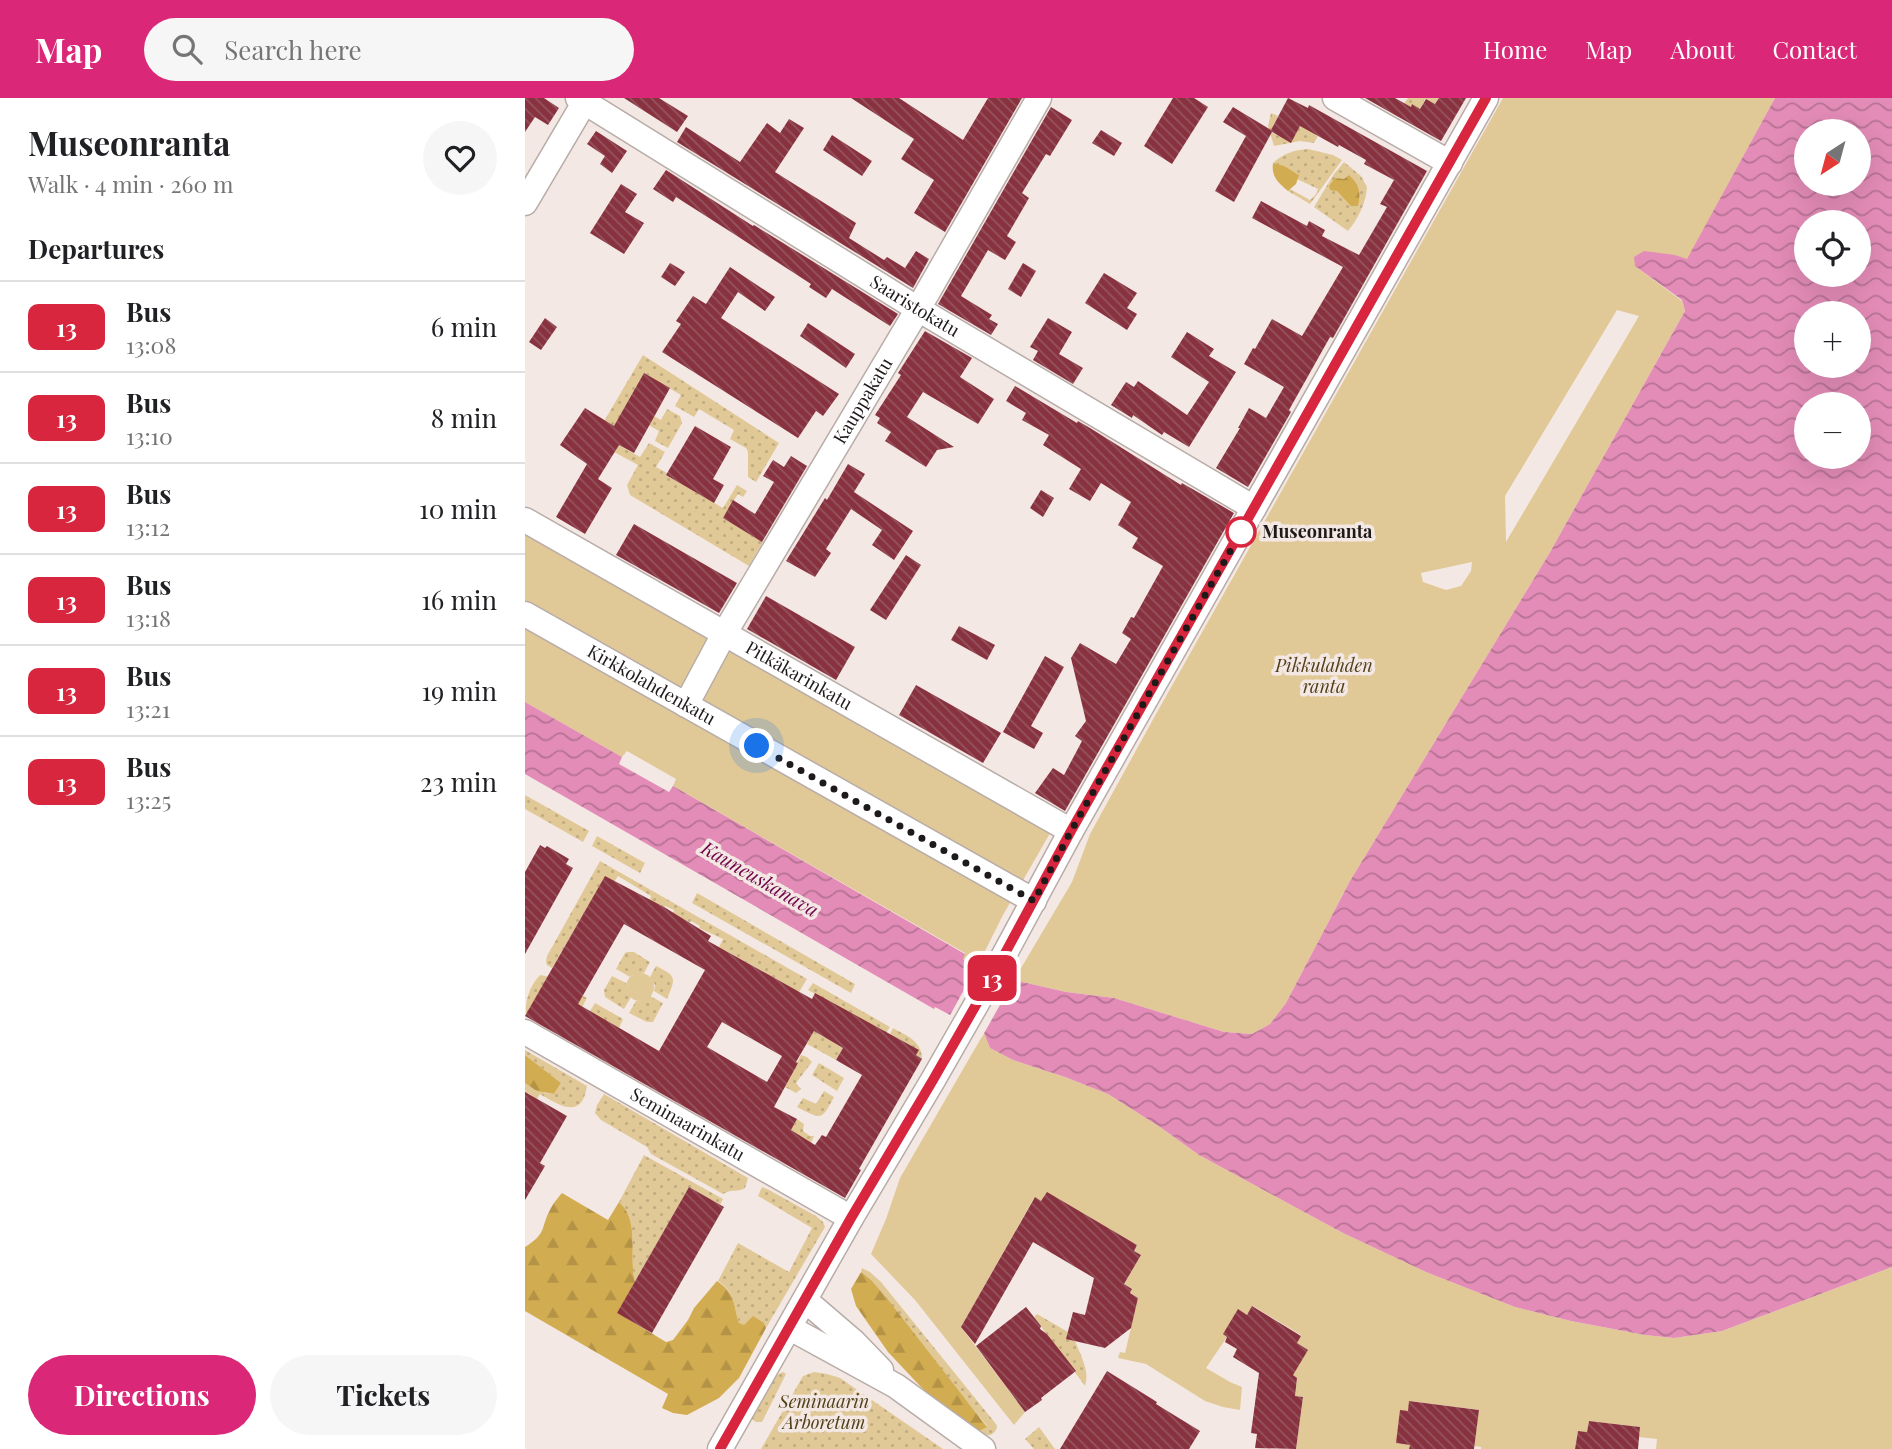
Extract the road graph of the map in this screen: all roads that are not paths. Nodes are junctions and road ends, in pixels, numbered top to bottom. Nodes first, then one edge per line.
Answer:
1 (1039, 98) edge
2 (1335, 98) edge
3 (1486, 98) edge
4 (583, 99) edge
5 (1450, 163) junction
6 (525, 203) edge
7 (918, 309) junction
8 (1254, 508) junction
9 (525, 520) edge
10 (525, 614) edge
11 (724, 634) junction
12 (686, 705) junction
13 (1071, 831) junction
14 (1034, 901) junction
15 (525, 1032) edge
16 (851, 1218) junction
17 (805, 1300) junction
18 (789, 1328) junction
19 (896, 1386) junction
20 (721, 1449) edge
21 (983, 1449) edge

1 - 7 street, Kauppakatu
2 - 5 street
3 - 5 street
4 - 6 street
4 - 7 street, Saaristokatu
5 - 8 street
7 - 8 street, Saaristokatu
7 - 11 street, Kauppakatu
8 - 13 street
9 - 11 street, Pitkäkarinkatu
10 - 12 street, Kirkkolahdenkatu
11 - 12 street, Kauppakatu
11 - 13 street, Pitkäkarinkatu
12 - 14 street, Kirkkolahdenkatu
13 - 14 street
14 - 16 street
15 - 16 street, Seminaarinkatu
16 - 17 street
17 - 18 street
17 - 19 street
18 - 19 street
18 - 20 street
19 - 21 street

